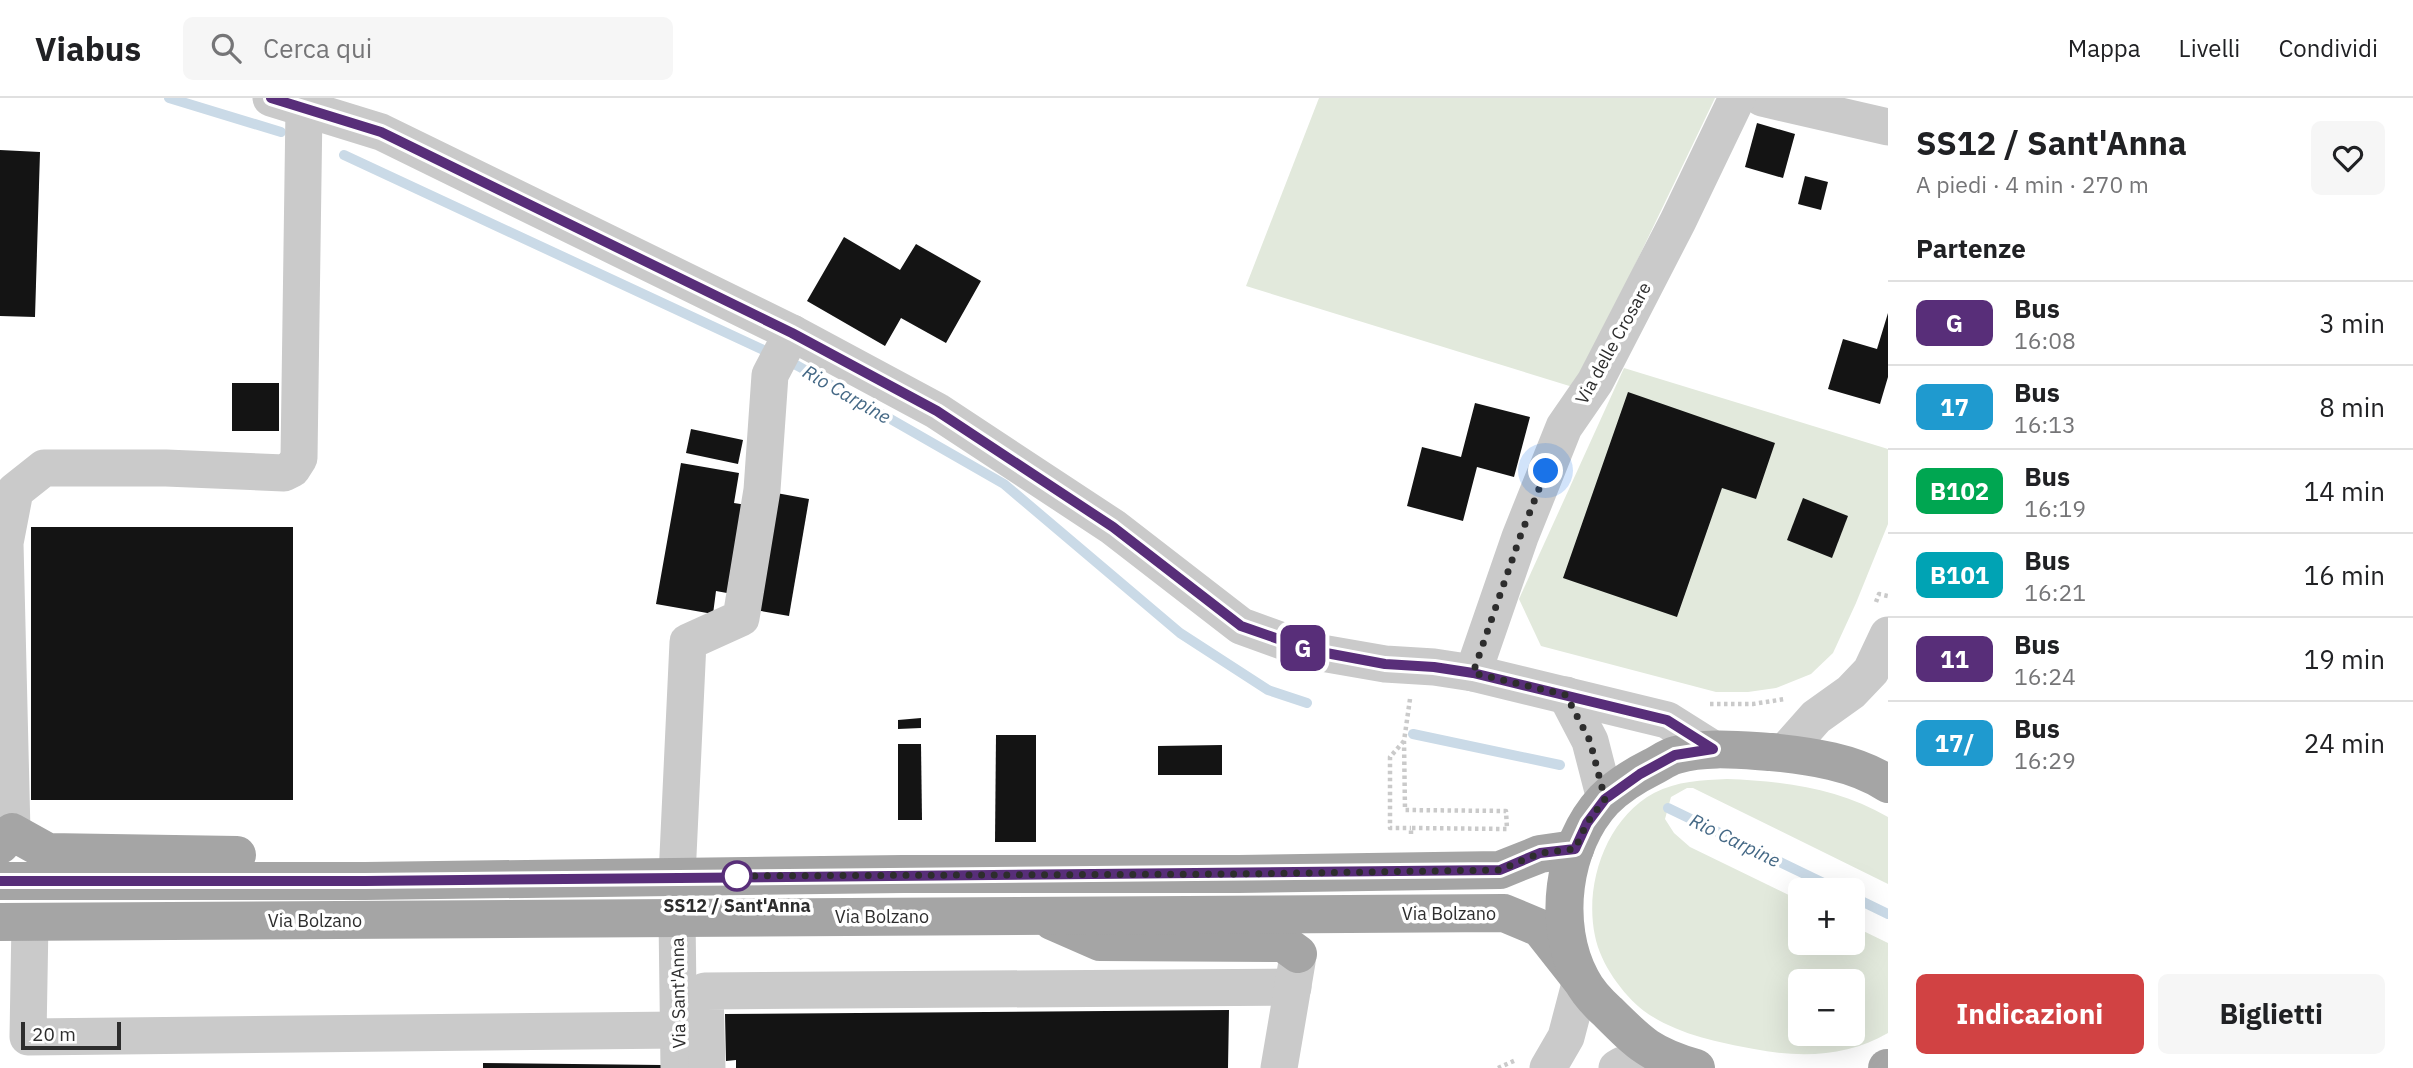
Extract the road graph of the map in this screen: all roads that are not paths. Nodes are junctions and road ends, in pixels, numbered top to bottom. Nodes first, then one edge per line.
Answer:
1 (1737, 98) edge
2 (1762, 98) edge
3 (287, 103) edge
4 (1888, 127) edge
5 (783, 351) junction
6 (1884, 635) edge
7 (1473, 673) junction
8 (1566, 695) junction
9 (1713, 749) junction
10 (1784, 753) junction
11 (1888, 784) edge
12 (1605, 799) junction
13 (6, 838) edge
14 (1575, 849) junction
15 (677, 877) junction
16 (0, 881) edge
17 (365, 881) junction
18 (1037, 915) junction
19 (677, 918) junction
20 (15, 922) edge
21 (1296, 971) junction
22 (1581, 980) junction
23 (679, 1030) junction
24 (27, 1053) edge
25 (1537, 1061) edge
26 (1680, 1063) edge
27 (679, 1068) edge
28 (707, 1068) edge
29 (1279, 1068) edge
30 (1617, 1068) edge

1 - 7 street, Via delle Crosare
2 - 4 street
3 - 5 street
3 - 13 street
5 - 7 street
5 - 15 street
6 - 10 street
7 - 8 street
8 - 9 street
8 - 12 street
9 - 10 main road
9 - 12 main road
10 - 11 main road
12 - 14 main road
13 - 17 main road
14 - 15 main road
14 - 22 main road
15 - 17 main road
16 - 17 main road
18 - 19 main road, Via Bolzano
18 - 21 main road
18 - 22 main road, Via Bolzano
19 - 20 main road, Via Bolzano
19 - 23 street, Via Sant'Anna
20 - 24 street, Via Bolzano
21 - 28 street
21 - 29 street
22 - 25 street
22 - 26 main road, Via Bolzano
23 - 24 street, Via Bolzano
23 - 27 street, Via Sant'Anna
26 - 30 street

